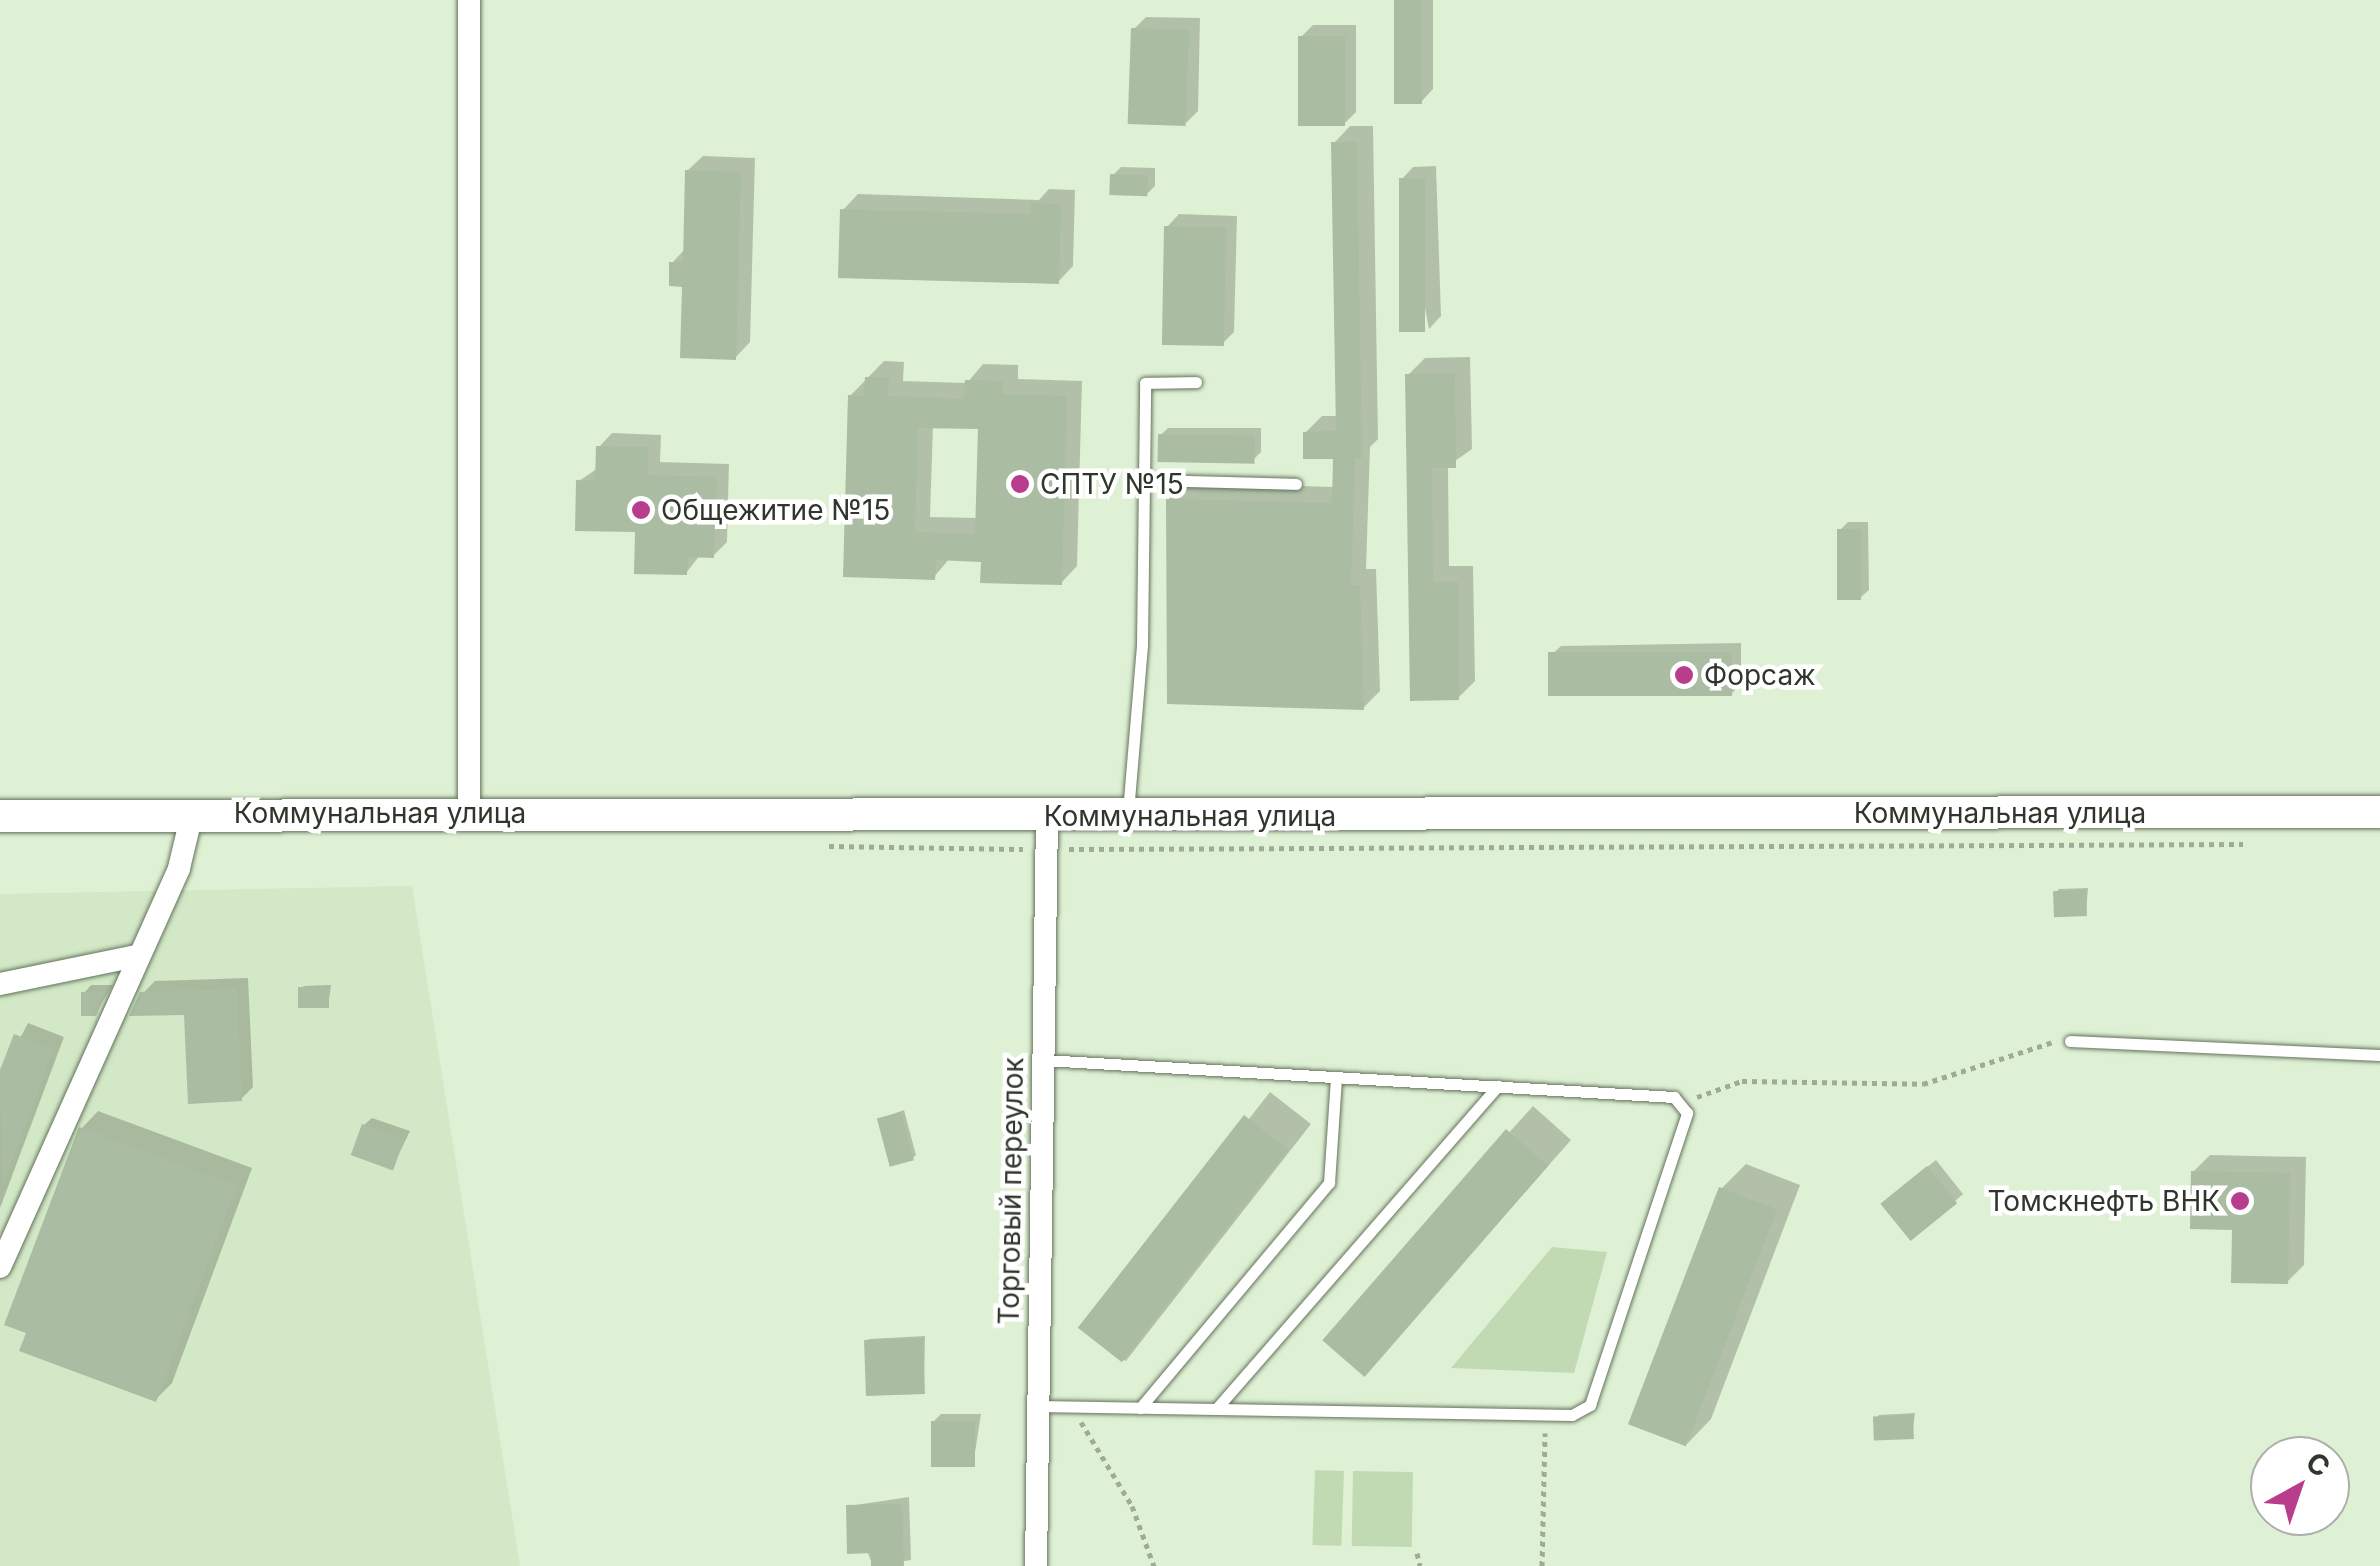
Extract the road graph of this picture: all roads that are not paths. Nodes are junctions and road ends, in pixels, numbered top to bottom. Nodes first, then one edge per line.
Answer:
1 (469, 0) edge
2 (1196, 382) dead end
3 (1146, 480) junction
4 (1296, 484) dead end
5 (469, 812) junction
6 (2380, 812) edge
7 (192, 814) junction
8 (0, 816) edge
9 (1128, 817) junction
10 (1046, 833) junction
11 (136, 956) junction
12 (0, 984) edge
13 (2070, 1041) road end
14 (2380, 1055) edge
15 (1044, 1060) junction
16 (1336, 1077) junction
17 (1498, 1086) junction
18 (0, 1267) edge
19 (1038, 1406) junction
20 (1140, 1408) junction
21 (1216, 1409) junction
22 (1036, 1566) edge

1 - 5 street
2 - 3 lane
3 - 4 lane
3 - 9 lane
5 - 7 main road, Коммунальная улица
5 - 10 main road, Коммунальная улица
6 - 9 main road, Коммунальная улица
7 - 8 main road, Коммунальная улица
7 - 11 street
9 - 10 main road, Коммунальная улица
10 - 15 street, Торговый переулок
11 - 12 street
11 - 18 street
13 - 14 lane
15 - 16 lane
15 - 19 street, Торговый переулок
16 - 17 lane
16 - 20 lane
17 - 21 lane
17 - 21 lane
19 - 20 lane
19 - 22 street, Торговый переулок
20 - 21 lane

